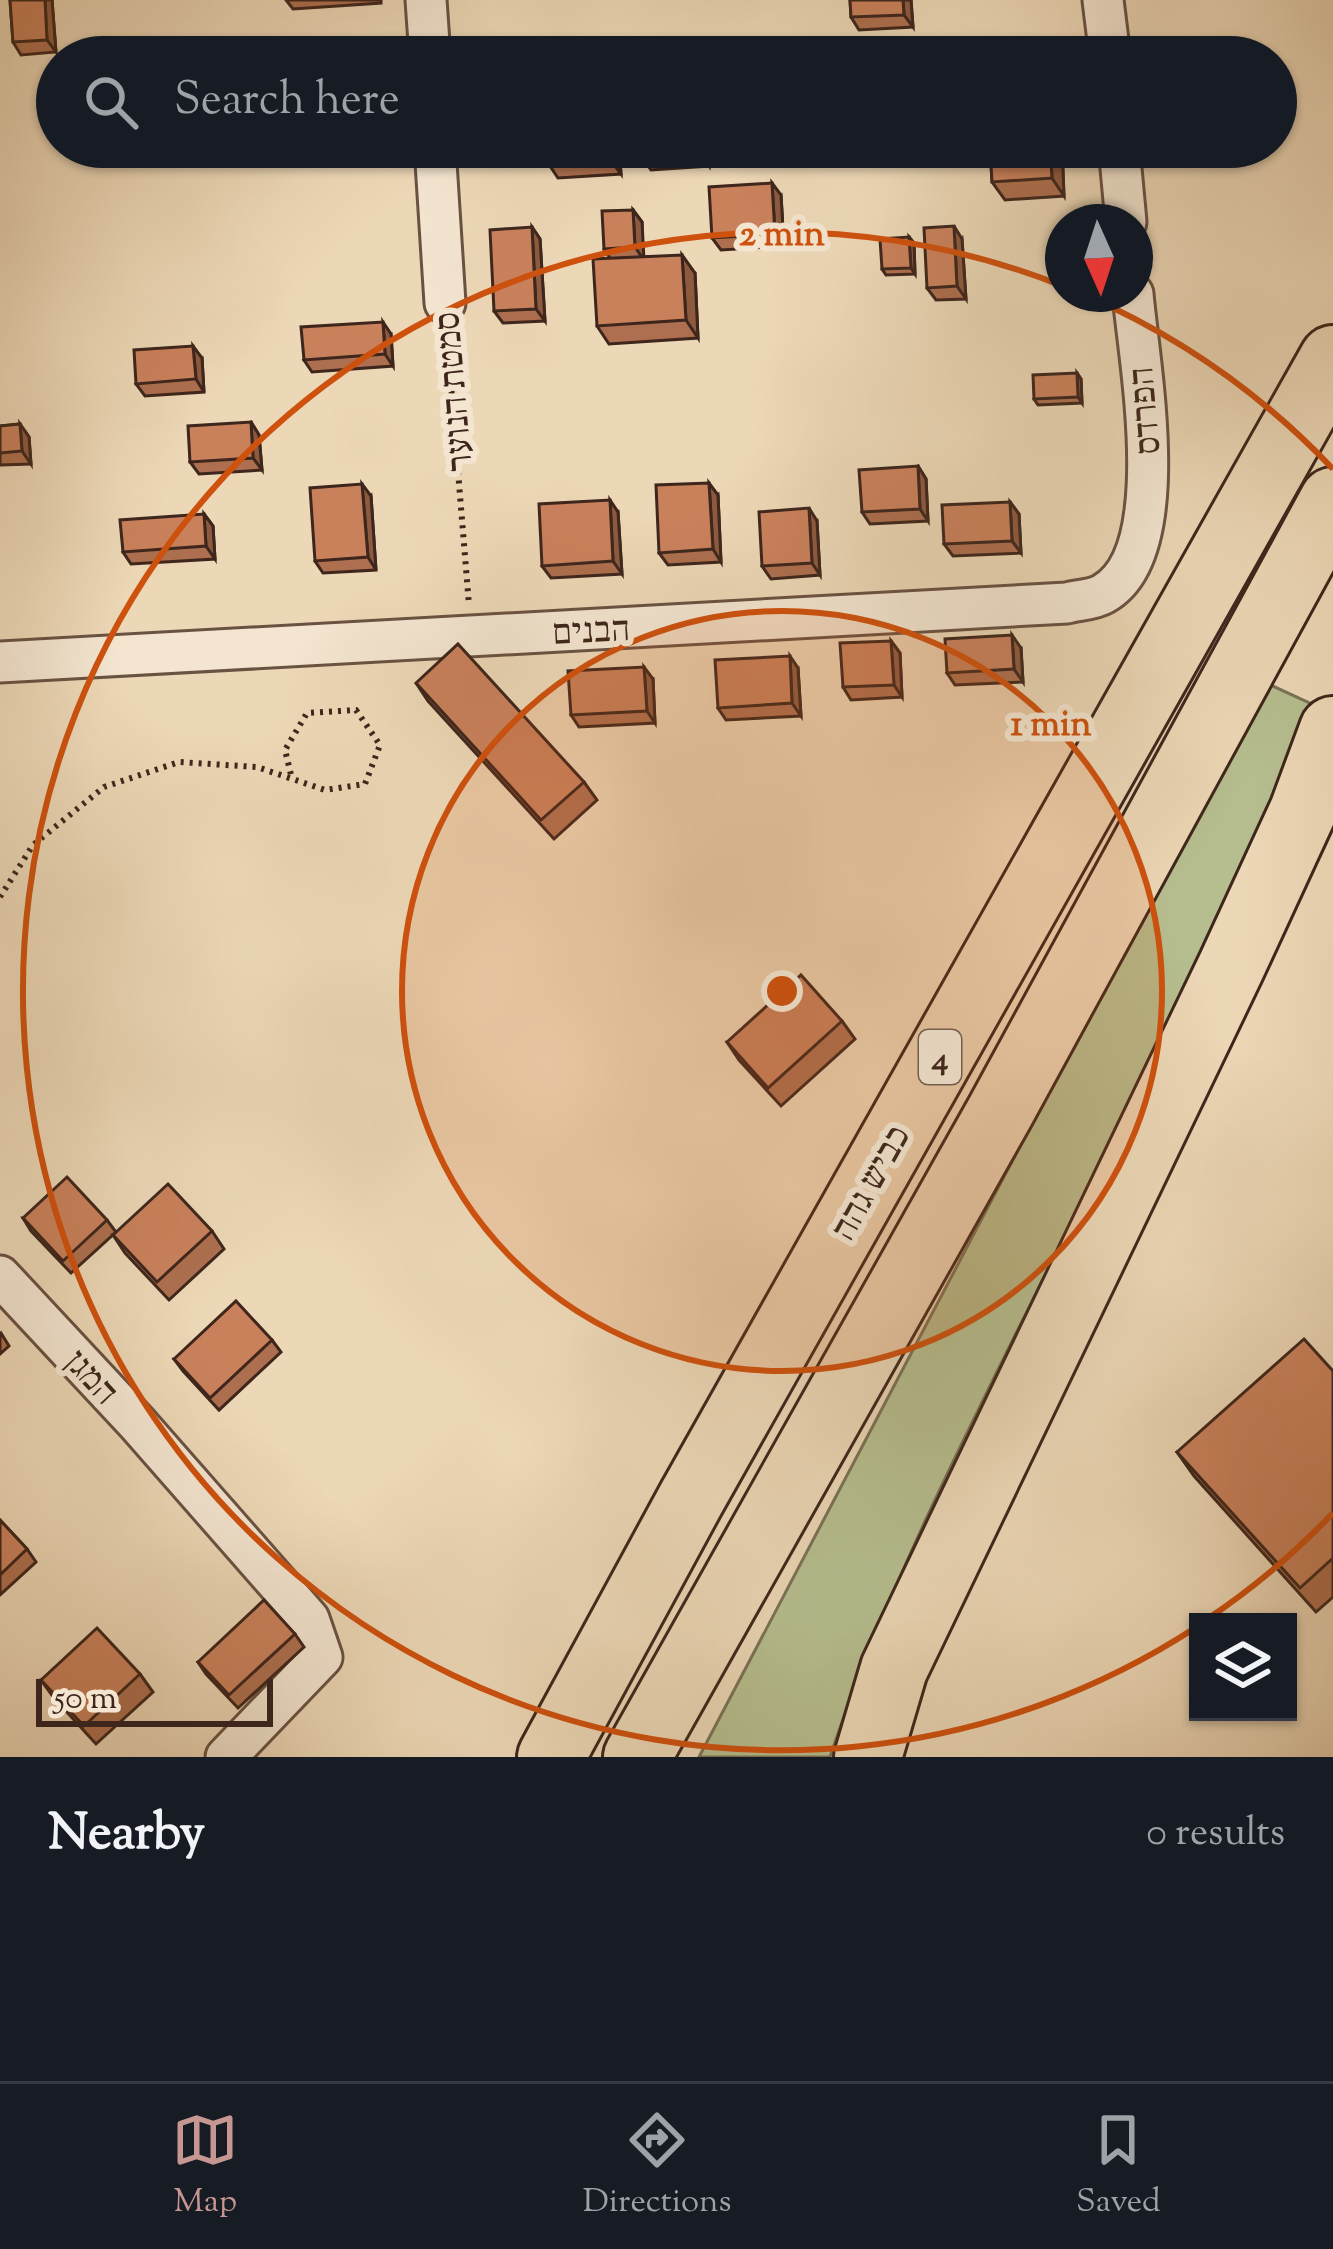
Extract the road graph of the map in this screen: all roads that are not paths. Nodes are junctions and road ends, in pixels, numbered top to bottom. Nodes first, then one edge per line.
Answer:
1 (426, 0) edge
2 (1103, 0) edge
3 (429, 36) edge
4 (1104, 36) edge
5 (436, 168) edge
6 (1121, 168) edge
7 (1124, 204) edge
8 (445, 303) road end
9 (1135, 312) edge
10 (1333, 359) edge
11 (1333, 501) edge
12 (1144, 528) joint
13 (0, 662) edge
14 (1333, 730) edge
15 (0, 1276) edge
16 (226, 1757) edge
17 (551, 1757) edge
18 (637, 1757) edge
19 (868, 1757) edge

1 - 3 street
2 - 4 street
5 - 8 street, סמטת הנוער
6 - 7 street
9 - 12 street, הפרדס
10 - 17 highway, כביש גהה / 4
11 - 18 highway, 4
12 - 13 street, הבנים
14 - 19 highway
15 - 16 street, המגן

